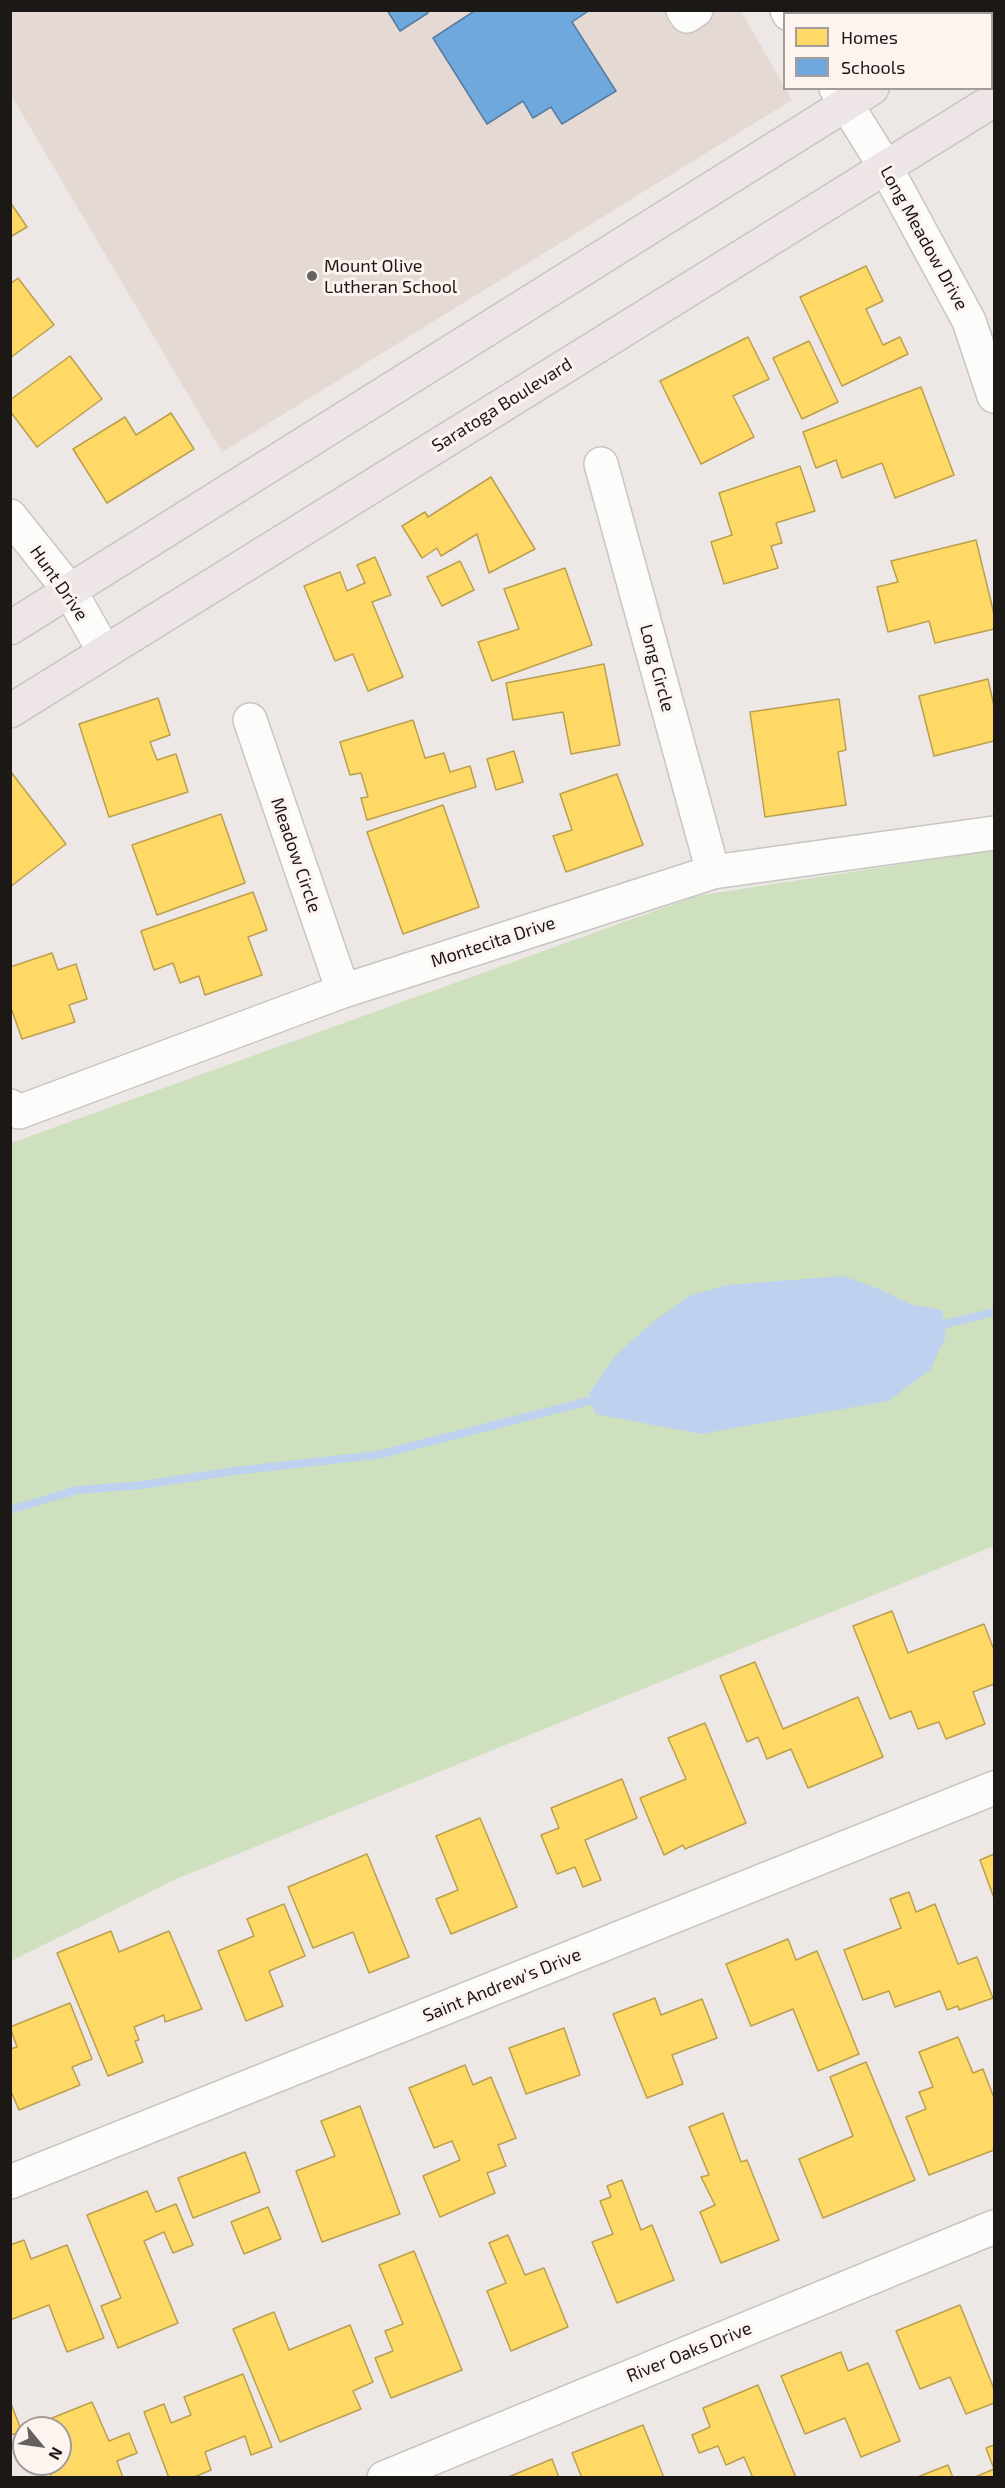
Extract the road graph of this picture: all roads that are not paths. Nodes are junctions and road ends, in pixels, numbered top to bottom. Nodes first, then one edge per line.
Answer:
1 (683, 10) edge
2 (696, 10) edge
3 (851, 94) edge
4 (994, 100) edge
5 (886, 168) junction
6 (994, 396) edge
7 (601, 464) dead end
8 (10, 516) edge
9 (69, 591) junction
10 (10, 628) edge
11 (104, 651) junction
12 (10, 711) edge
13 (250, 720) dead end
14 (994, 833) edge
15 (713, 872) junction
16 (343, 991) junction
17 (10, 1106) edge
18 (994, 1788) edge
19 (10, 2182) edge
20 (994, 2227) edge
21 (384, 2478) edge

1 - 2 street
3 - 5 street, Long Meadow Drive
3 - 9 main road
4 - 5 main road, Saratoga Boulevard
5 - 6 street, Long Meadow Drive
5 - 11 main road, Saratoga Boulevard
7 - 15 street, Long Circle
8 - 9 street, Hunt Drive
9 - 10 main road
9 - 11 street, Hunt Drive
11 - 12 main road, Saratoga Boulevard
13 - 16 street, Meadow Circle
14 - 15 street, Montecita Drive
15 - 16 street, Montecita Drive
16 - 17 street, Montecita Drive
18 - 19 street, Saint Andrew's Drive
20 - 21 street, River Oaks Drive

